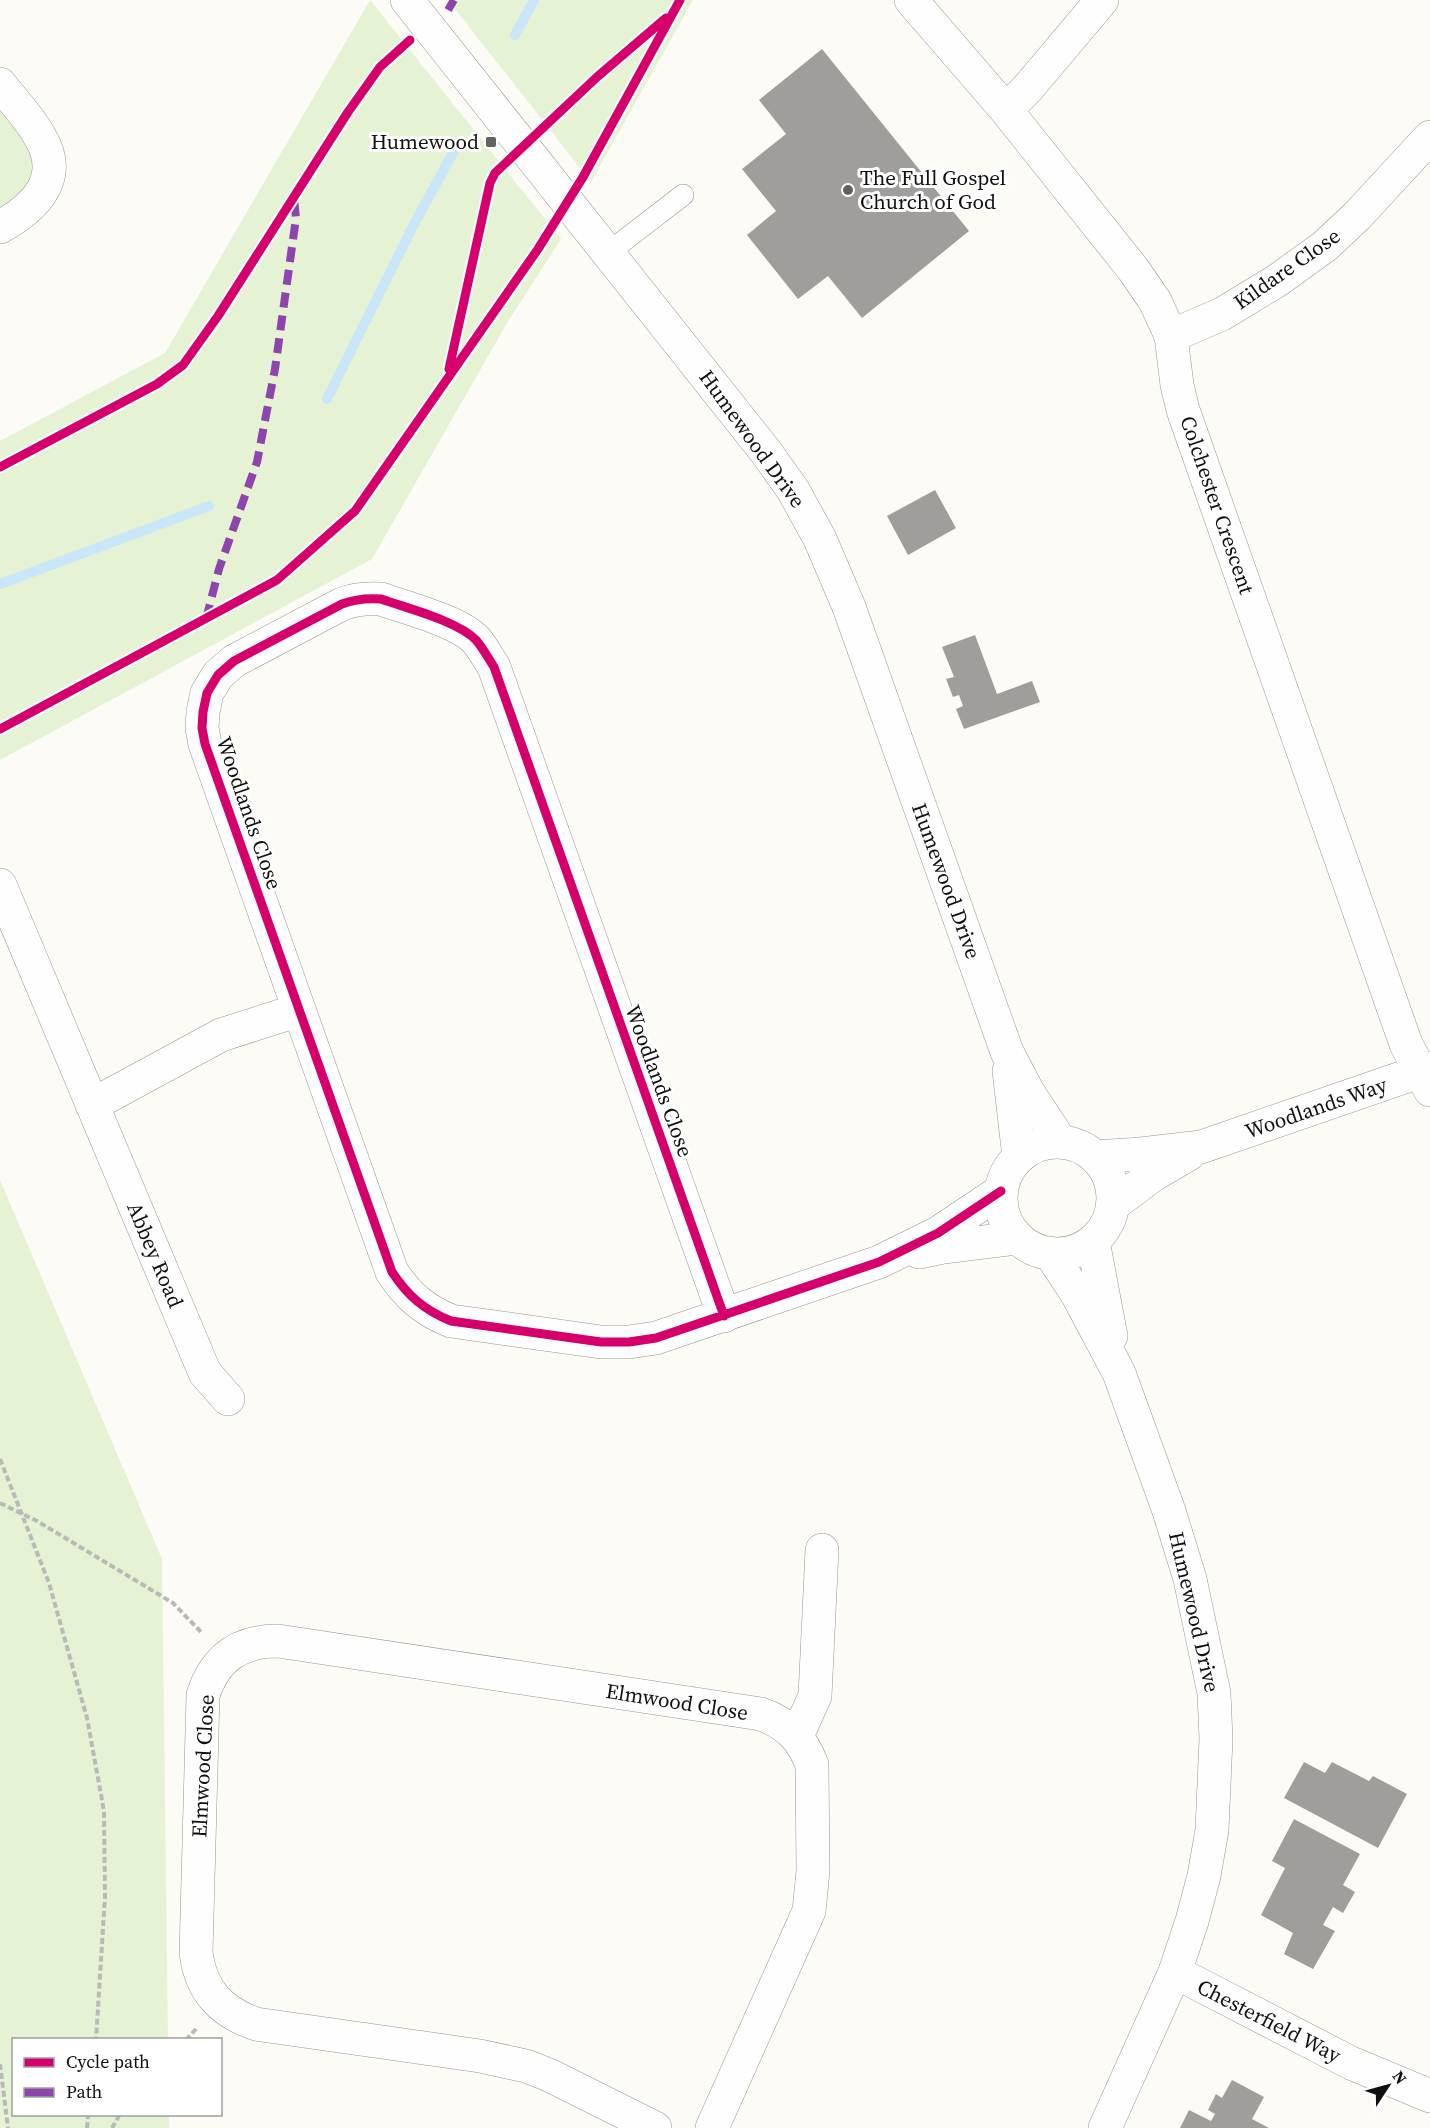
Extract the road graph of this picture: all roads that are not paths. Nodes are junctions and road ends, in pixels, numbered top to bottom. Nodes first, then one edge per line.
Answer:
1 (407, 0) edge
2 (911, 0) edge
3 (1102, 0) edge
4 (0, 84) edge
5 (1006, 110) junction
6 (1425, 155) edge
7 (682, 195) dead end
8 (0, 227) edge
9 (609, 252) junction
10 (1171, 336) junction
11 (0, 885) edge
12 (299, 1010) junction
13 (1007, 1052) junction
14 (1427, 1077) edge
15 (92, 1105) junction
16 (1061, 1142) junction
17 (1201, 1147) junction
18 (1019, 1157) junction
19 (1095, 1157) junction
20 (1001, 1191) junction
21 (1113, 1204) junction
22 (1018, 1238) junction
23 (1093, 1241) junction
24 (1050, 1253) junction
25 (879, 1262) junction
26 (724, 1316) junction
27 (1119, 1373) junction
28 (228, 1399) dead end
29 (822, 1550) dead end
30 (797, 1736) junction
31 (1175, 1972) junction
32 (1430, 2096) edge
33 (655, 2128) edge
34 (712, 2128) edge
35 (1105, 2128) edge

1 - 9 street, Humewood Drive
2 - 5 street, Colchester Crescent
3 - 5 street
4 - 8 street
5 - 10 street, Colchester Crescent
6 - 10 street, Kildare Close
7 - 9 lane
9 - 13 street, Humewood Drive
10 - 14 street, Colchester Crescent
11 - 15 street, Abbey Road
12 - 15 street
12 - 26 street, Woodlands Close
12 - 26 street, Woodlands Close
13 - 16 street, Humewood Drive
13 - 18 street, Humewood Drive
14 - 17 street, Woodlands Way
15 - 28 street, Abbey Road
16 - 18 street
16 - 19 street
17 - 19 street, Woodlands Way
17 - 21 street, Woodlands Way
18 - 20 street
19 - 21 street
20 - 22 street
20 - 25 street, Woodlands Close
21 - 23 street
22 - 24 street
22 - 25 street, Woodlands Close
23 - 24 street
23 - 27 street, Humewood Drive
24 - 27 street, Humewood Drive
25 - 26 street, Woodlands Close
27 - 31 street, Humewood Drive
29 - 30 street
30 - 33 street, Elmwood Close
30 - 34 street, Elmwood Close
31 - 32 street, Chesterfield Way
31 - 35 street, Humewood Drive

